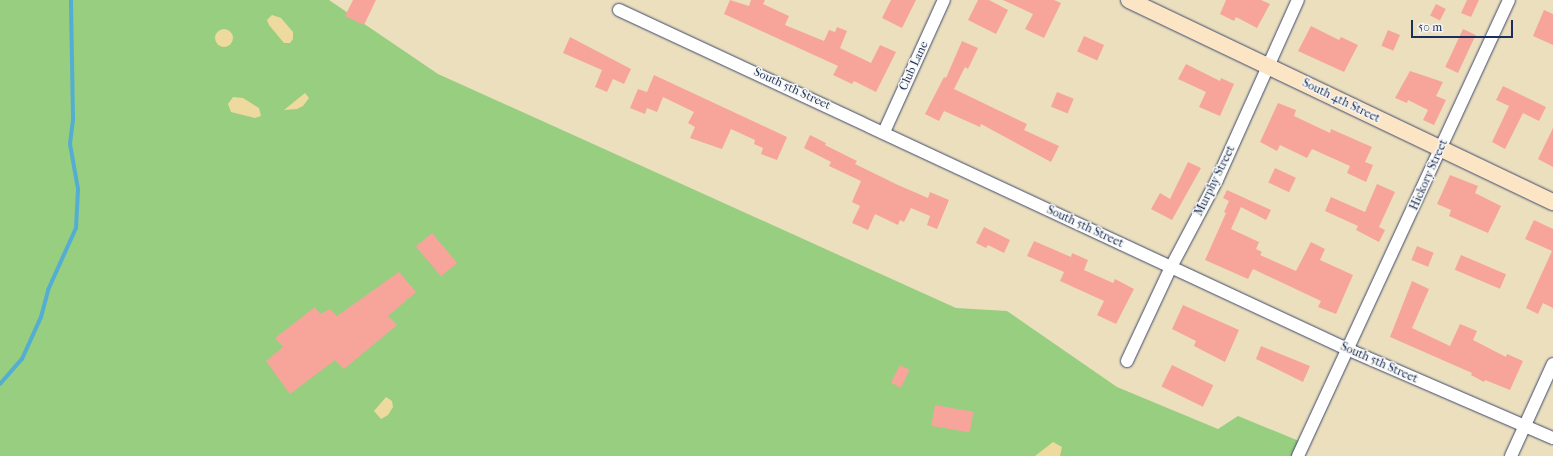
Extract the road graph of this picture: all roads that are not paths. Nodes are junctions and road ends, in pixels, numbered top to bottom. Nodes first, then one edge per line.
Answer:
1 (944, 0) edge
2 (1129, 0) edge
3 (1298, 0) edge
4 (1509, 0) edge
5 (619, 10) dead end
6 (1267, 66) junction
7 (884, 132) junction
8 (1441, 150) junction
9 (1553, 202) edge
10 (1171, 267) junction
11 (1347, 349) junction
12 (1127, 361) dead end
13 (1553, 364) edge
14 (1524, 426) junction
15 (1553, 438) edge
16 (1298, 456) edge
17 (1511, 456) edge

1 - 7 street, Club Lane
2 - 6 main road, South 4th Street
3 - 6 street, Murphy Street
4 - 8 street, Hickory Street
5 - 7 street, South 5th Street
6 - 8 main road, South 4th Street
6 - 10 street, Murphy Street
7 - 10 street, South 5th Street
8 - 9 main road, South 4th Street
8 - 11 street, Hickory Street
10 - 11 street, South 5th Street
10 - 12 street, Murphy Street
11 - 14 street, South 5th Street
11 - 16 street, Hickory Street
13 - 14 street
14 - 15 street, South 5th Street
14 - 17 street

